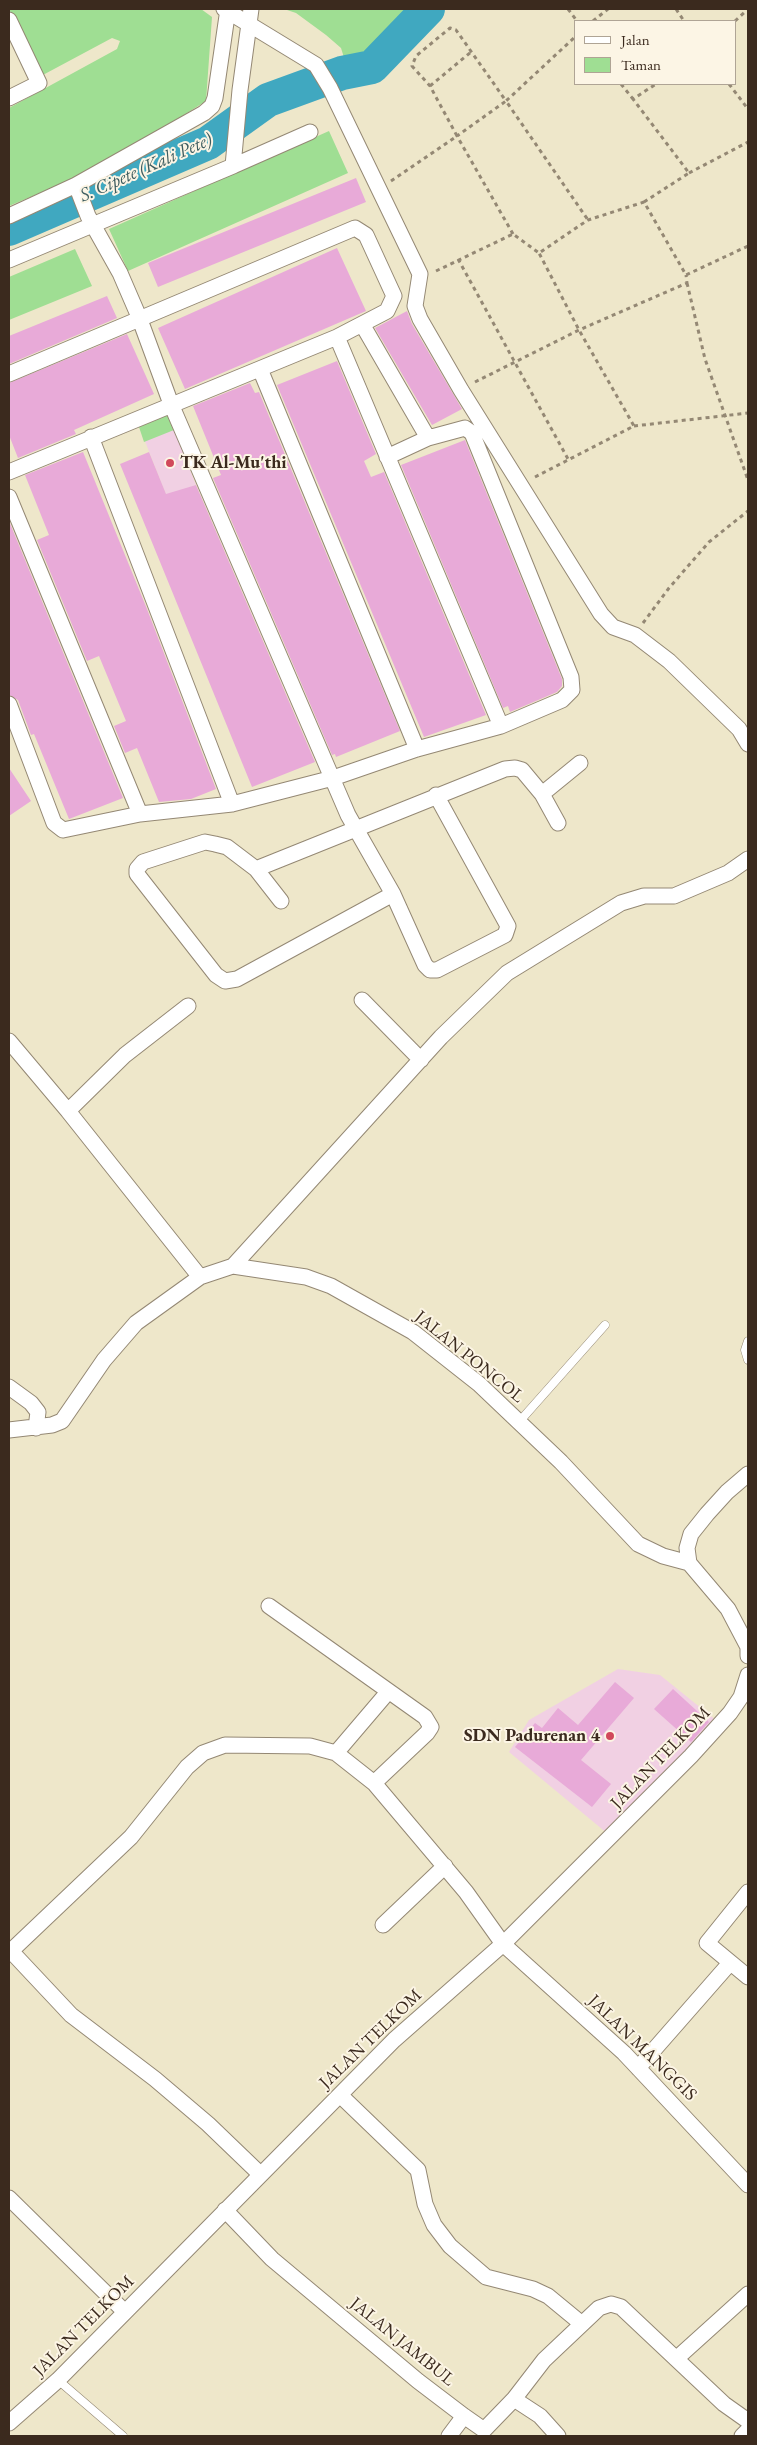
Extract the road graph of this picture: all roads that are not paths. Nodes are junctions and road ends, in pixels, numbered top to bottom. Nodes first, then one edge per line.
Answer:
1 (251, 9) edge
2 (227, 10) edge
3 (9, 20) edge
4 (250, 26) junction
5 (9, 98) edge
6 (310, 132) dead end
7 (232, 166) junction
8 (78, 190) junction
9 (9, 216) edge
10 (90, 220) junction
11 (9, 260) edge
12 (139, 317) junction
13 (362, 324) junction
14 (337, 337) junction
15 (260, 369) junction
16 (9, 374) edge
17 (171, 404) junction
18 (91, 437) junction
19 (428, 438) junction
20 (387, 457) junction
21 (9, 472) edge
22 (9, 497) edge
23 (9, 704) edge
24 (501, 726) junction
25 (748, 744) edge
26 (417, 749) junction
27 (580, 763) dead end
28 (335, 782) junction
29 (542, 794) junction
30 (436, 795) junction
31 (232, 804) junction
32 (140, 814) junction
33 (558, 823) dead end
34 (356, 829) junction
35 (748, 859) edge
36 (256, 869) junction
37 (394, 894) junction
38 (281, 901) dead end
39 (362, 1000) dead end
40 (188, 1006) dead end
41 (9, 1041) edge
42 (421, 1060) junction
43 (68, 1111) junction
44 (233, 1266) junction
45 (200, 1277) junction
46 (605, 1325) dead end
47 (748, 1341) edge
48 (748, 1360) edge
49 (9, 1387) edge
50 (519, 1422) junction
51 (36, 1428) junction
52 (9, 1430) edge
53 (748, 1474) edge
54 (689, 1563) junction
55 (270, 1606) dead end
56 (748, 1656) edge
57 (748, 1675) edge
58 (388, 1692) junction
59 (336, 1753) junction
60 (374, 1783) junction
61 (445, 1866) junction
62 (748, 1892) edge
63 (383, 1925) dead end
64 (503, 1944) junction
65 (10, 1950) edge
66 (730, 1963) junction
67 (748, 1977) edge
68 (638, 2068) junction
69 (340, 2094) junction
70 (260, 2174) junction
71 (748, 2185) edge
72 (9, 2198) edge
73 (225, 2210) junction
74 (748, 2294) edge
75 (124, 2312) junction
76 (582, 2324) junction
77 (676, 2360) junction
78 (58, 2380) junction
79 (514, 2398) junction
80 (464, 2416) junction
81 (748, 2421) edge
82 (9, 2423) edge
83 (748, 2430) edge
84 (487, 2433) edge
85 (123, 2436) edge
86 (449, 2436) edge
87 (558, 2436) edge
88 (742, 2436) edge

1 - 4 street
2 - 4 street
2 - 8 street
3 - 5 street
4 - 7 street
4 - 25 street
6 - 7 street
7 - 10 street
8 - 9 street
8 - 10 street
10 - 11 street
10 - 12 street
12 - 13 street
12 - 16 street
12 - 17 street
13 - 14 street
13 - 19 street
14 - 15 street
14 - 20 street
15 - 17 street
15 - 26 street
17 - 18 street
17 - 28 street
18 - 21 street
18 - 31 street
19 - 20 street
19 - 24 street
20 - 24 street
22 - 32 street
23 - 32 street
24 - 26 street
26 - 28 street
27 - 29 street
28 - 31 street
28 - 34 street
29 - 30 street
29 - 33 street
30 - 34 street
30 - 37 street
31 - 32 street
34 - 36 street
34 - 37 street
35 - 42 street
36 - 37 street
36 - 38 street
39 - 42 street
40 - 43 street
41 - 43 street
42 - 44 street
43 - 45 street
44 - 45 street, JALAN PONCOL
44 - 50 street, JALAN PONCOL
45 - 51 street, JALAN PONCOL
46 - 50 lane
47 - 48 lane
49 - 51 street
50 - 54 street, JALAN PONCOL
51 - 52 street, JALAN PONCOL
53 - 54 street
54 - 56 street
55 - 58 street
57 - 64 street, JALAN TELKOM
58 - 59 street
58 - 60 street
59 - 60 street, JALAN MANGGIS
59 - 65 street
60 - 61 street, JALAN MANGGIS
61 - 63 street
61 - 64 street, JALAN MANGGIS
62 - 66 street
64 - 68 street, JALAN MANGGIS
64 - 69 street, JALAN TELKOM
65 - 70 street
66 - 67 street
66 - 68 street
68 - 71 street, JALAN MANGGIS
69 - 70 street, JALAN TELKOM
69 - 76 street
70 - 73 street, JALAN TELKOM
72 - 75 street
73 - 75 street, JALAN TELKOM
73 - 80 street, JALAN JAMBUL
74 - 77 street
75 - 78 street, JALAN TELKOM
76 - 77 street, JALAN JAMBUL
76 - 79 street, JALAN JAMBUL
77 - 81 street, JALAN JAMBUL
78 - 82 street, JALAN TELKOM
78 - 85 lane
79 - 84 street, JALAN JAMBUL
79 - 87 street
80 - 84 street, JALAN JAMBUL
80 - 86 street
83 - 88 street

